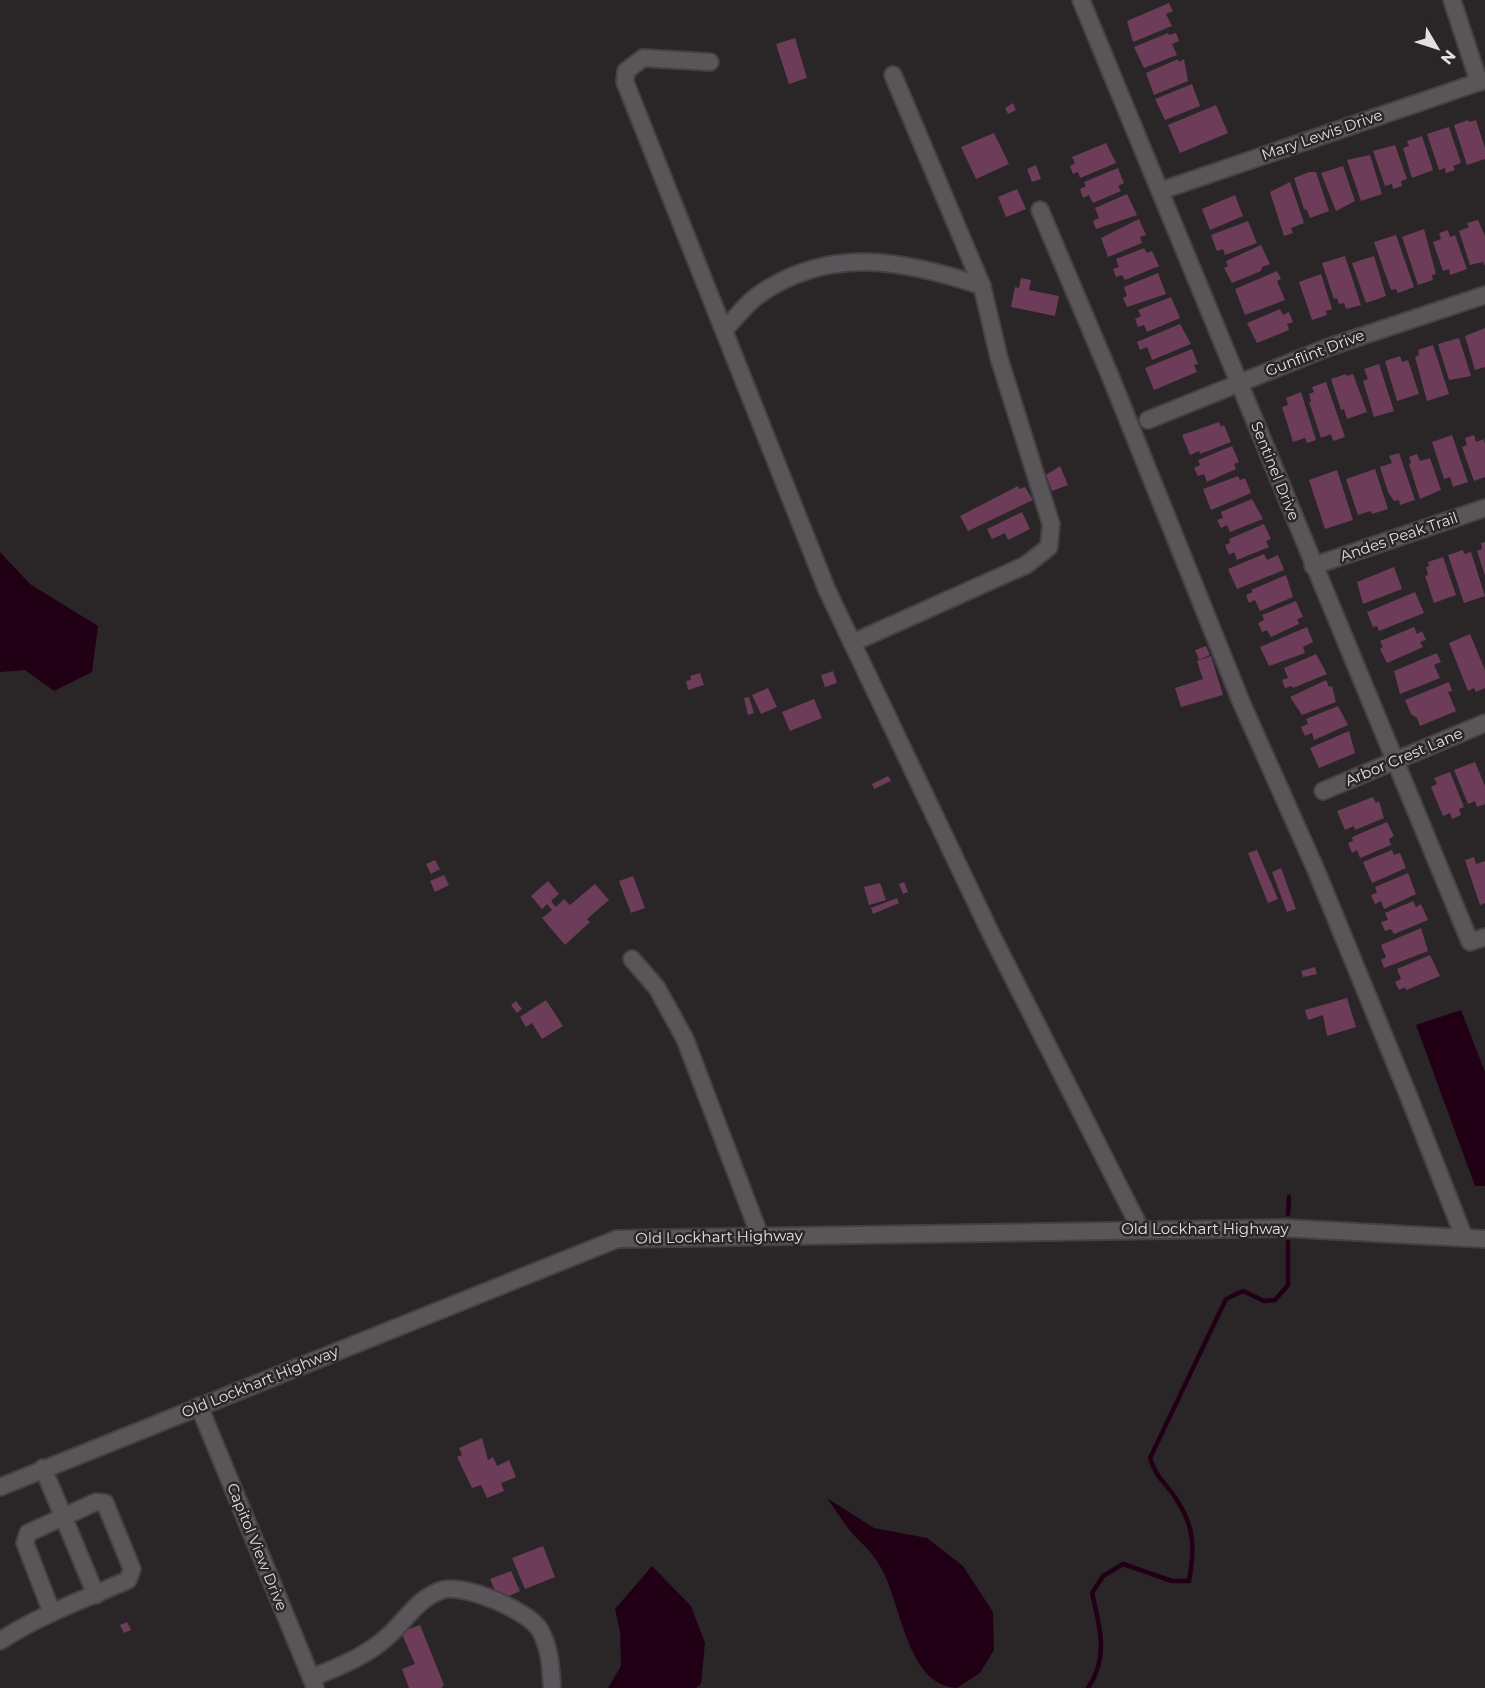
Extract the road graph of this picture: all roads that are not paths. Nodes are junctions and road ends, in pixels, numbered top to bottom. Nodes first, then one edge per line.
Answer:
1 (1083, 0) edge
2 (1452, 0) edge
3 (710, 62) dead end
4 (893, 75) dead end
5 (1482, 81) edge
6 (1160, 190) junction
7 (1040, 210) dead end
8 (982, 285) junction
9 (1485, 294) edge
10 (725, 329) junction
11 (1239, 383) junction
12 (1148, 420) dead end
13 (1485, 508) edge
14 (1313, 566) junction
15 (852, 643) junction
16 (1485, 723) edge
17 (1395, 761) junction
18 (1323, 791) dead end
19 (1477, 940) edge
20 (632, 959) dead end
21 (1140, 1228) junction
22 (760, 1236) junction
23 (1464, 1238) junction
24 (1485, 1239) edge
25 (199, 1406) junction
26 (43, 1468) junction
27 (0, 1487) edge
28 (63, 1516) junction
29 (96, 1594) junction
30 (52, 1613) junction
31 (0, 1641) edge
32 (313, 1683) edge
33 (552, 1688) edge

1 - 6 street, Sentinel Drive
2 - 5 street
3 - 10 street
4 - 8 street
5 - 6 street, Mary Lewis Drive
6 - 11 street, Sentinel Drive
7 - 23 street
8 - 10 street
8 - 15 street
9 - 11 street, Gunflint Drive
10 - 15 street
11 - 12 street, Gunflint Drive
11 - 14 street, Sentinel Drive
13 - 14 street, Andes Peak Trail
14 - 17 street, Sentinel Drive
15 - 21 street
16 - 17 street, Arbor Crest Lane
17 - 18 street, Arbor Crest Lane
17 - 19 street, Sentinel Drive
20 - 22 street
21 - 22 street, Old Lockhart Highway
21 - 23 street, Old Lockhart Highway
22 - 25 street, Old Lockhart Highway
23 - 24 street, Old Lockhart Highway
25 - 26 street, Old Lockhart Highway
25 - 32 street, Capitol View Drive
26 - 27 street, Old Lockhart Highway
26 - 28 street
28 - 29 street
28 - 29 street
28 - 30 street
29 - 30 street
30 - 31 street
32 - 33 street

